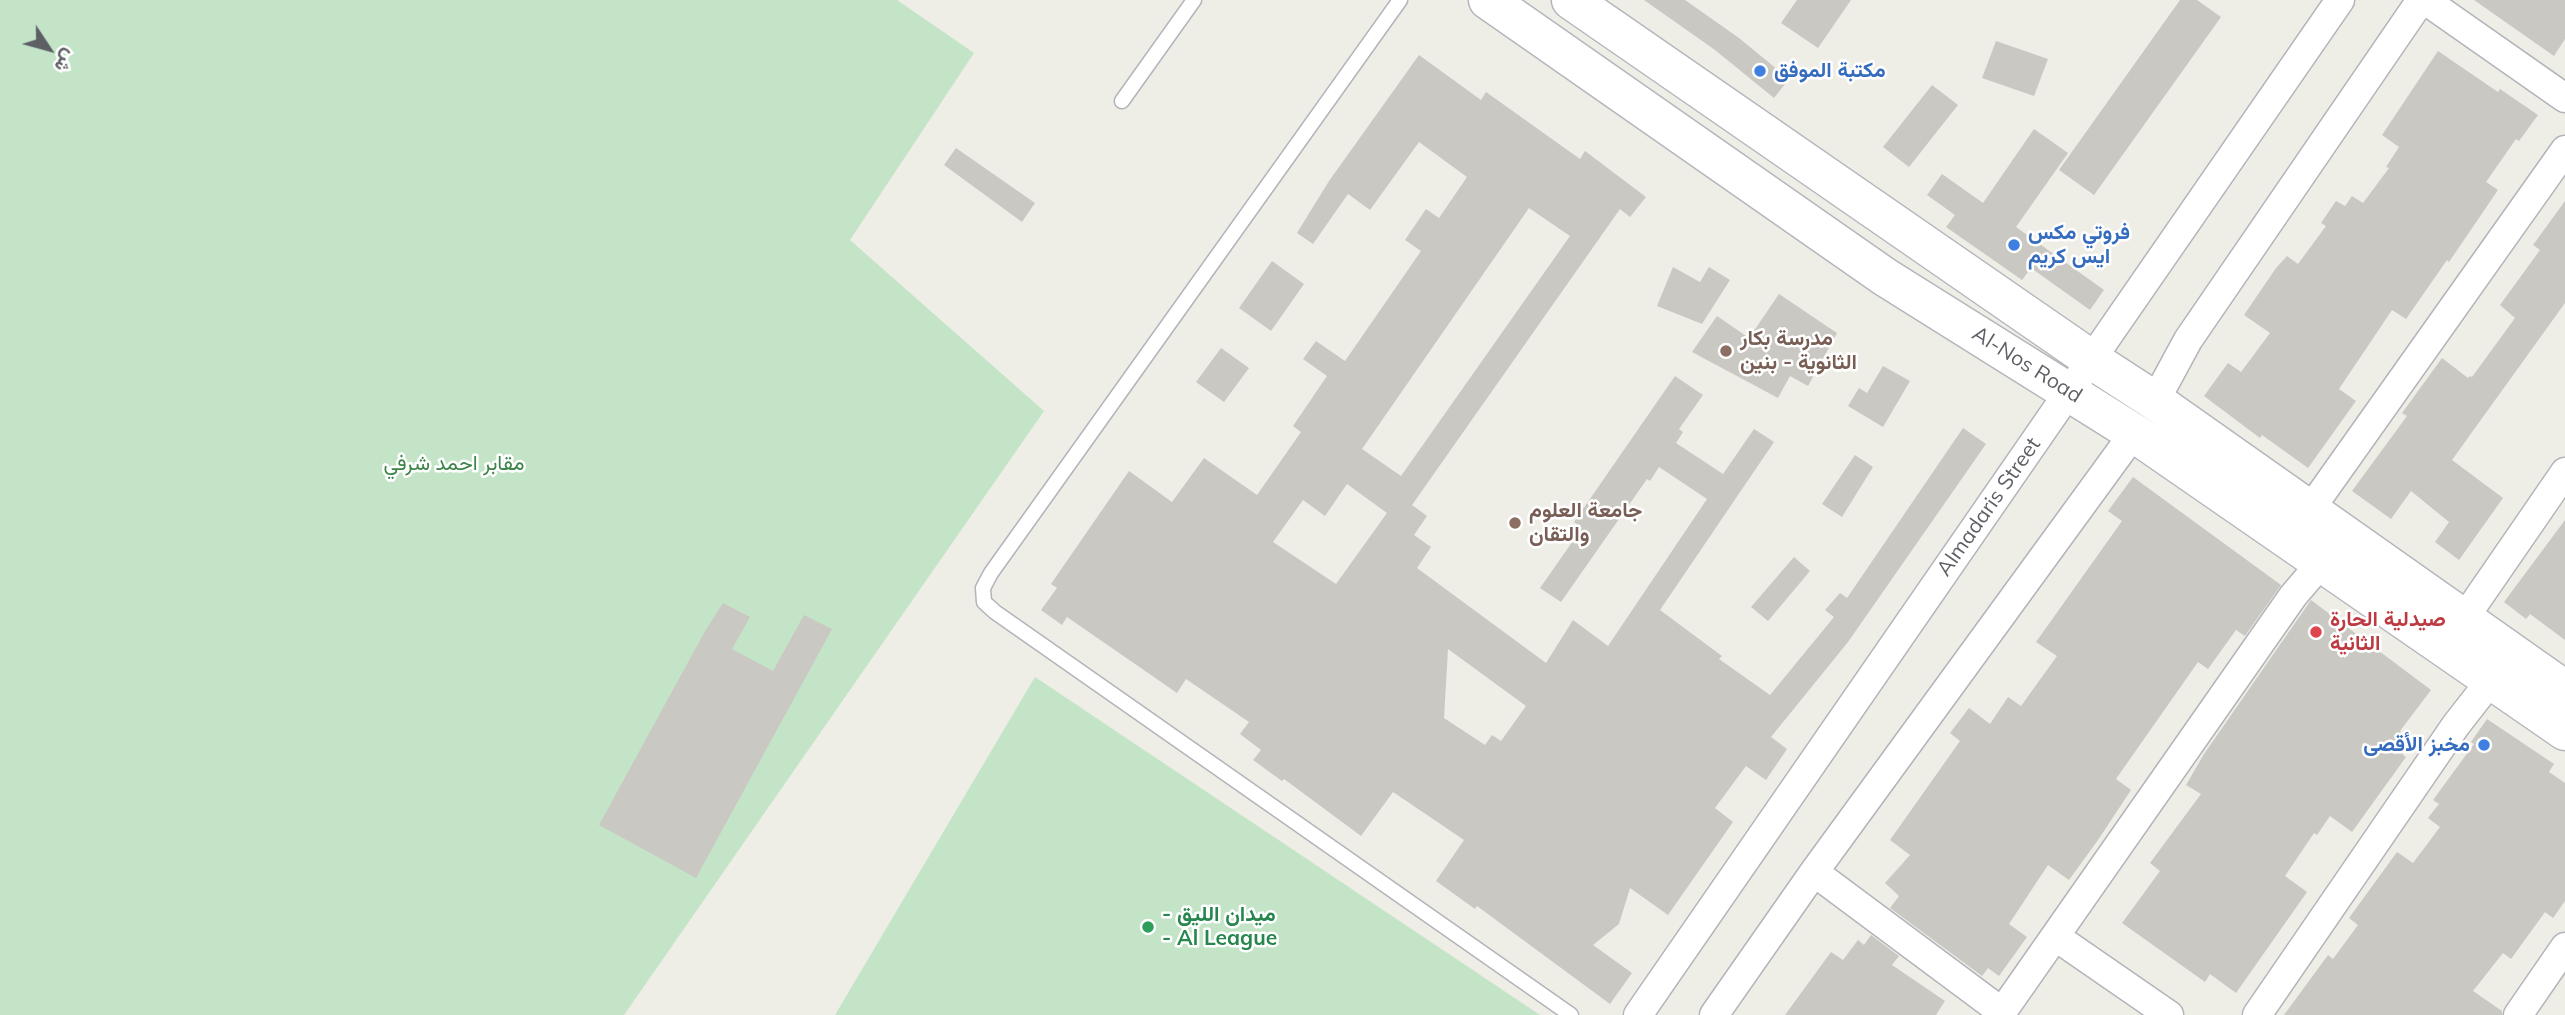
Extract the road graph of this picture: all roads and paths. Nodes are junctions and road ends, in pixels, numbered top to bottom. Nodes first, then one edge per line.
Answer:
1 (1194, 0) edge
2 (1399, 0) edge
3 (1488, 0) edge
4 (1571, 0) edge
5 (2340, 0) edge
6 (2423, 0) edge
7 (2565, 98) edge
8 (1122, 101) dead end
9 (2565, 150) edge
10 (2092, 360) junction
11 (2069, 391) junction
12 (2155, 401) junction
13 (2134, 432) junction
14 (2565, 472) edge
15 (2309, 511) junction
16 (2322, 562) junction
17 (2462, 617) junction
18 (2492, 679) junction
19 (2565, 690) edge
20 (2565, 731) edge
21 (1814, 872) junction
22 (2056, 937) junction
23 (2565, 947) edge
24 (2001, 1013) edge
25 (1571, 1015) edge
26 (1639, 1015) edge
27 (1714, 1015) edge
28 (2169, 1015) edge
29 (2257, 1015) edge
30 (2518, 1015) edge

1 - 8 lane
2 - 25 lane
3 - 11 main road, Al-Nos Road
4 - 10 main road, Al-Nos Road
5 - 10 street, Almadaris Street
6 - 7 street
6 - 12 street
9 - 15 street
10 - 11 street, Almadaris Street
10 - 12 main road, Al-Nos Road
11 - 13 main road, Al-Nos Road
11 - 26 street, Almadaris Street
12 - 15 main road, Al-Nos Road
13 - 16 main road, Al-Nos Road
13 - 21 street
14 - 17 street
15 - 17 main road, Al-Nos Road
16 - 18 main road, Al-Nos Road
16 - 22 street
17 - 19 main road, Al-Nos Road
18 - 20 main road, Al-Nos Road
18 - 29 street
21 - 24 street
21 - 27 street
22 - 24 street
22 - 28 street
23 - 30 street

